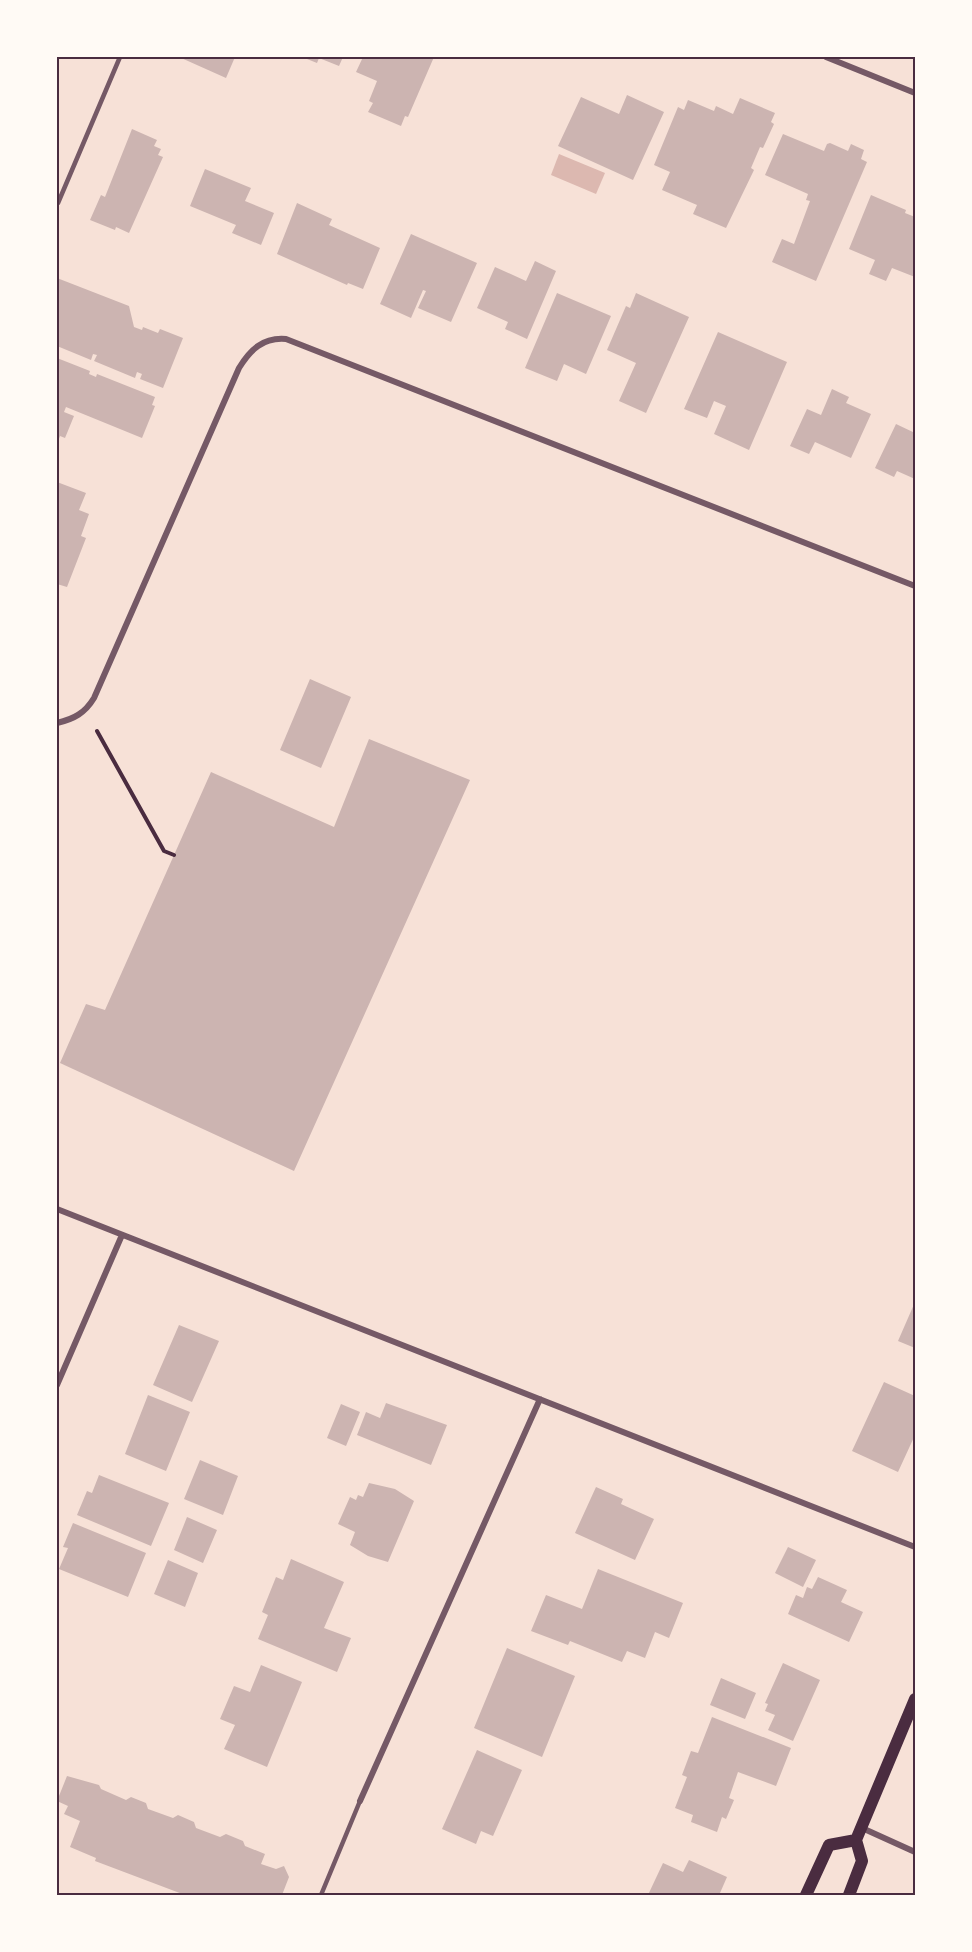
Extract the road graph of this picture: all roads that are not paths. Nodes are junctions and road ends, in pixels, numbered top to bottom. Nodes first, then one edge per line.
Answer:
1 (120, 57) edge
2 (826, 57) edge
3 (915, 93) edge
4 (58, 203) edge
5 (915, 586) edge
6 (57, 723) edge
7 (57, 1209) edge
8 (123, 1235) junction
9 (57, 1385) edge
10 (540, 1399) junction
11 (915, 1547) edge
12 (915, 1699) edge
13 (360, 1801) joint
14 (861, 1827) junction
15 (856, 1840) junction
16 (915, 1852) edge
17 (321, 1895) edge
18 (806, 1895) edge
19 (849, 1895) edge

1 - 4 lane
2 - 3 street
5 - 6 street
7 - 8 street
8 - 9 street
8 - 10 street
10 - 11 street
10 - 13 street
12 - 14 main road
13 - 17 lane
14 - 15 main road
14 - 16 street
15 - 18 main road
15 - 19 main road

